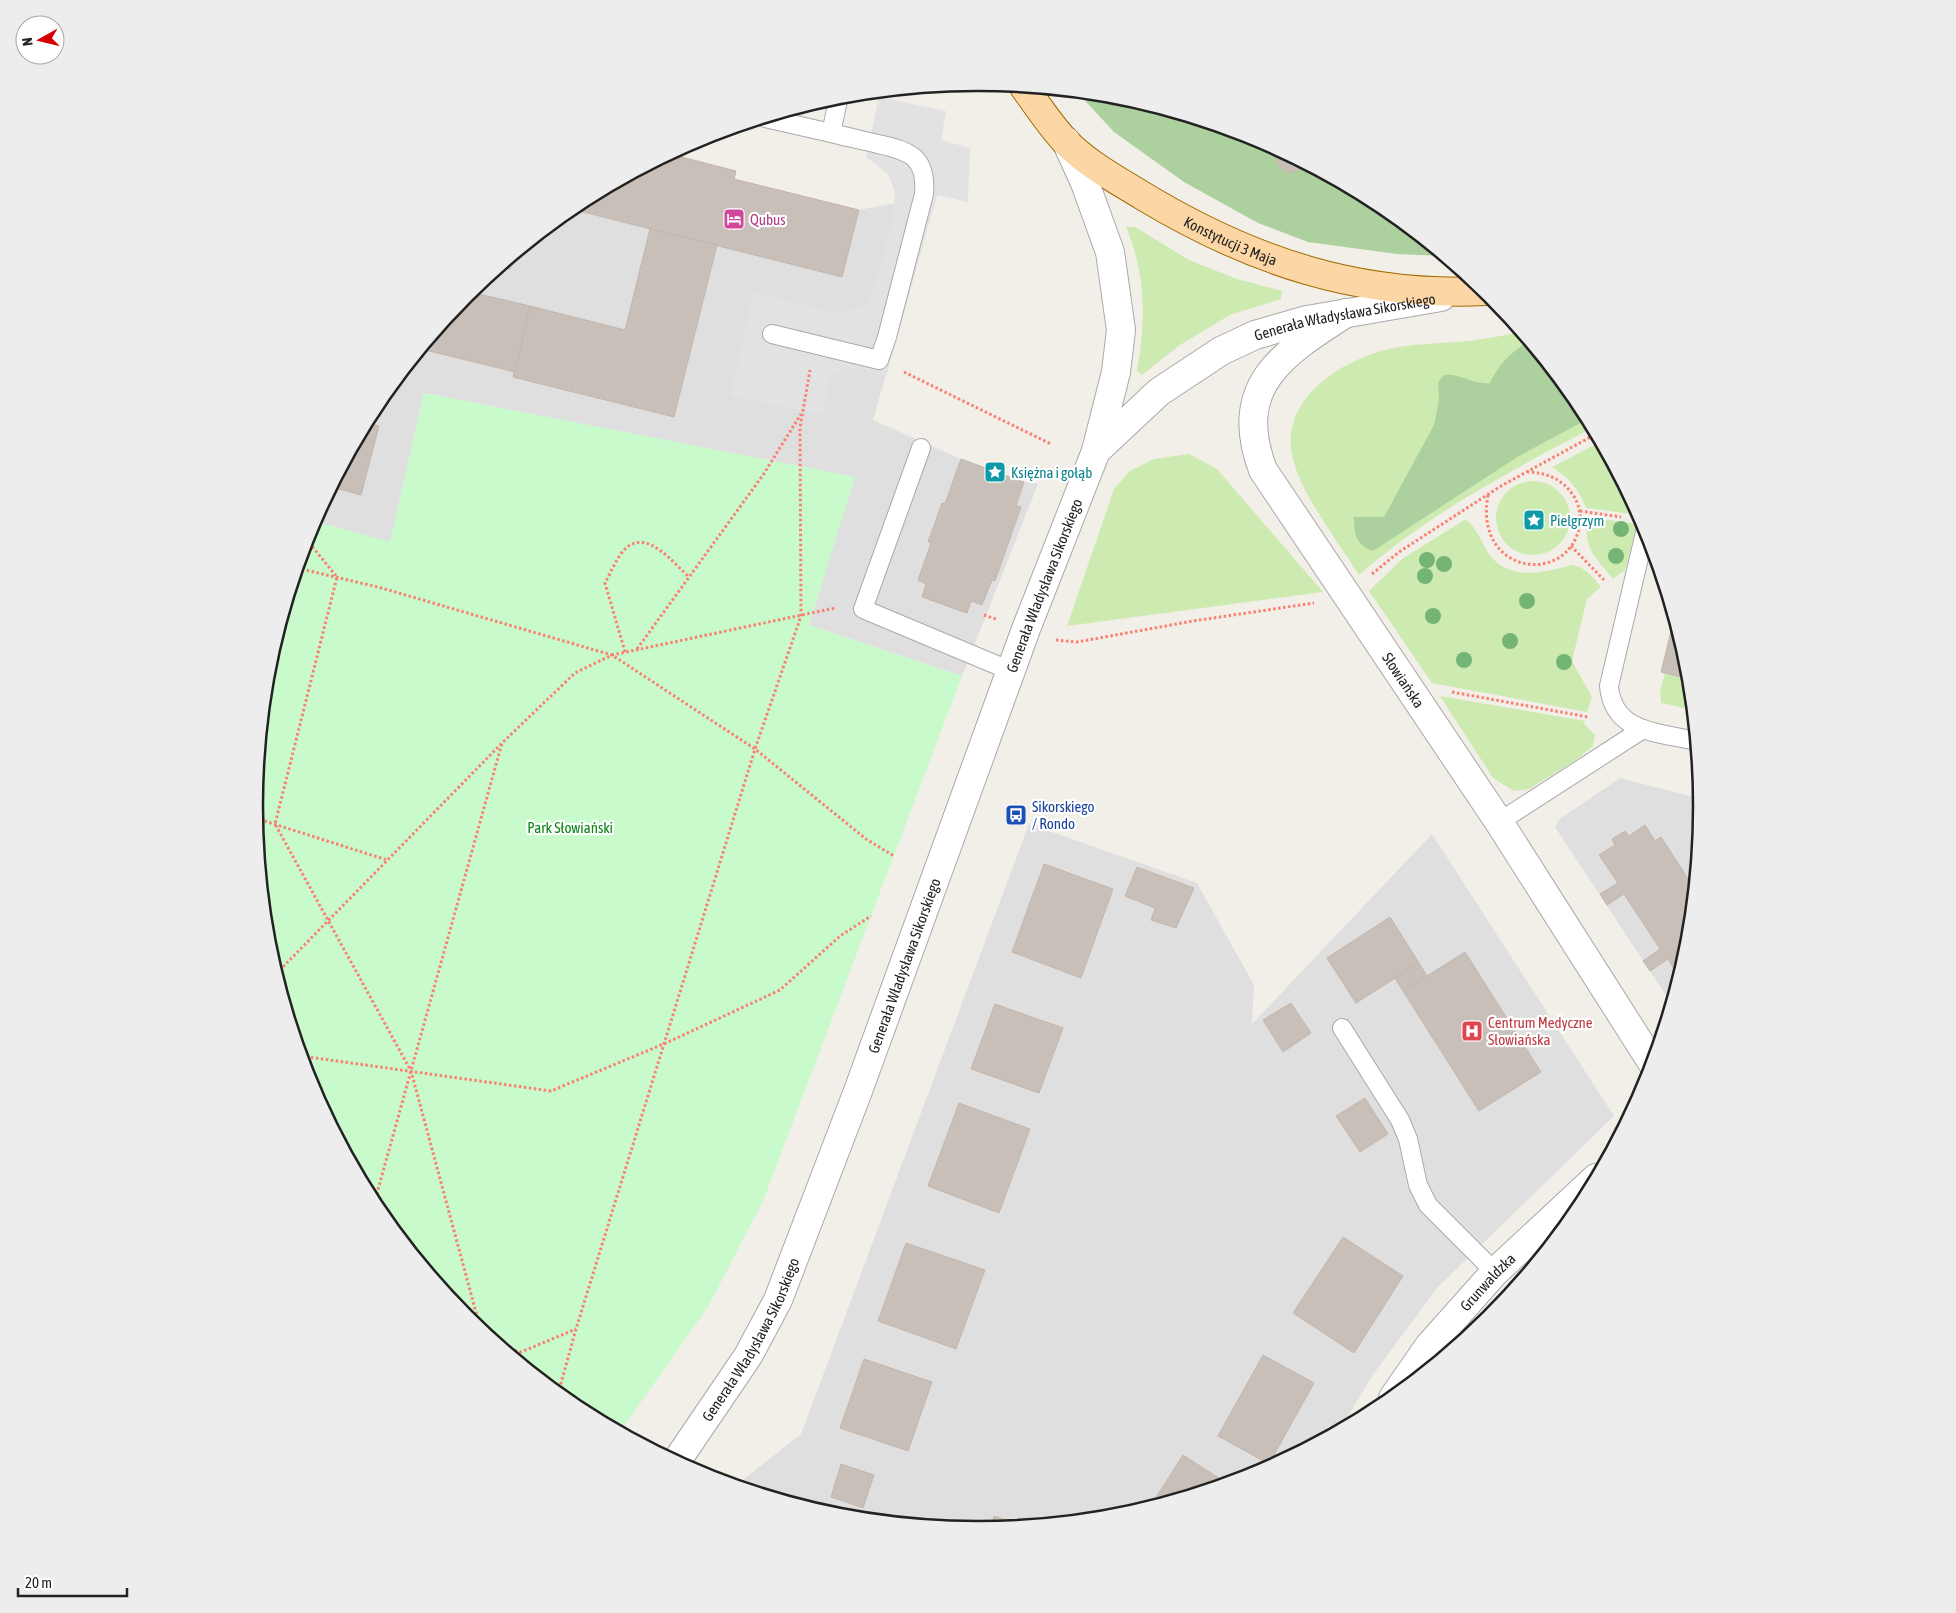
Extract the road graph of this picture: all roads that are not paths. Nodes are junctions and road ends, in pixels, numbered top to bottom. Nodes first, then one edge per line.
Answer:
1 (1029, 93) edge
2 (837, 105) edge
3 (777, 121) edge
4 (832, 133) junction
5 (1066, 142) junction
6 (1473, 291) edge
7 (1475, 292) edge
8 (1347, 311) junction
9 (772, 334) dead end
10 (921, 448) dead end
11 (1096, 451) junction
12 (1643, 543) edge
13 (1011, 671) junction
14 (1642, 729) junction
15 (1690, 741) edge
16 (1499, 822) junction
17 (1342, 1028) dead end
18 (1648, 1056) edge
19 (1579, 1193) edge
20 (1494, 1272) junction
21 (1406, 1379) edge
22 (680, 1456) edge

1 - 5 main road, Konstytucji 3 Maja
2 - 4 lane
3 - 4 lane
4 - 9 lane
5 - 6 main road, Konstytucji 3 Maja
5 - 11 street, Generała Władysława Sikorskiego
7 - 8 street, Generała Władysława Sikorskiego
8 - 11 street, Generała Władysława Sikorskiego
8 - 16 street, Słowiańska
10 - 13 lane
11 - 13 street, Generała Władysława Sikorskiego
12 - 14 lane
13 - 22 street, Generała Władysława Sikorskiego
14 - 15 lane
14 - 16 lane
16 - 18 street, Słowiańska
17 - 20 lane
19 - 20 street, Grunwaldzka
20 - 21 street, Grunwaldzka

